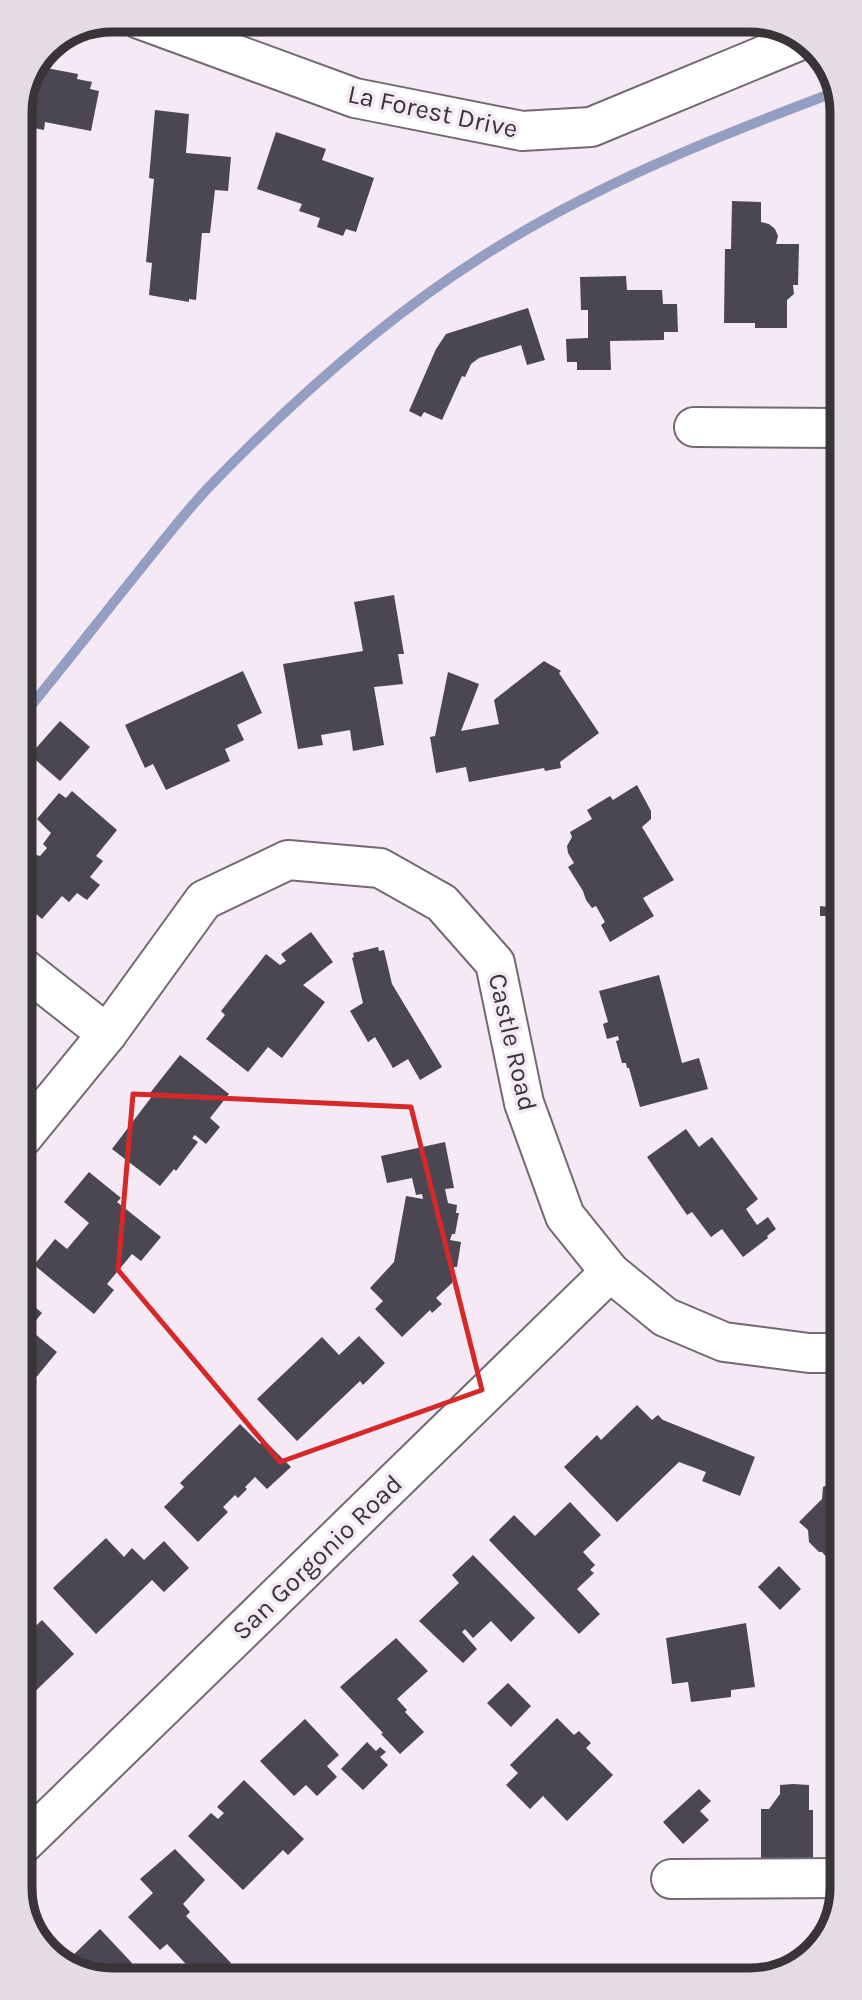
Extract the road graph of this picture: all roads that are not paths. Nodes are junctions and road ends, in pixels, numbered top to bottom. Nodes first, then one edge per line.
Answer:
1 (175, 32) edge
2 (793, 43) edge
3 (694, 427) dead end
4 (830, 428) edge
5 (32, 975) edge
6 (107, 1034) junction
7 (32, 1126) edge
8 (610, 1272) junction
9 (830, 1353) edge
10 (32, 1835) edge
11 (830, 1878) edge
12 (671, 1879) dead end

1 - 2 street, La Forest Drive
3 - 4 street
5 - 6 street
6 - 7 street, Castle Road
6 - 8 street, Castle Road
8 - 9 street, Castle Road
8 - 10 street, San Gorgonio Road
11 - 12 street

